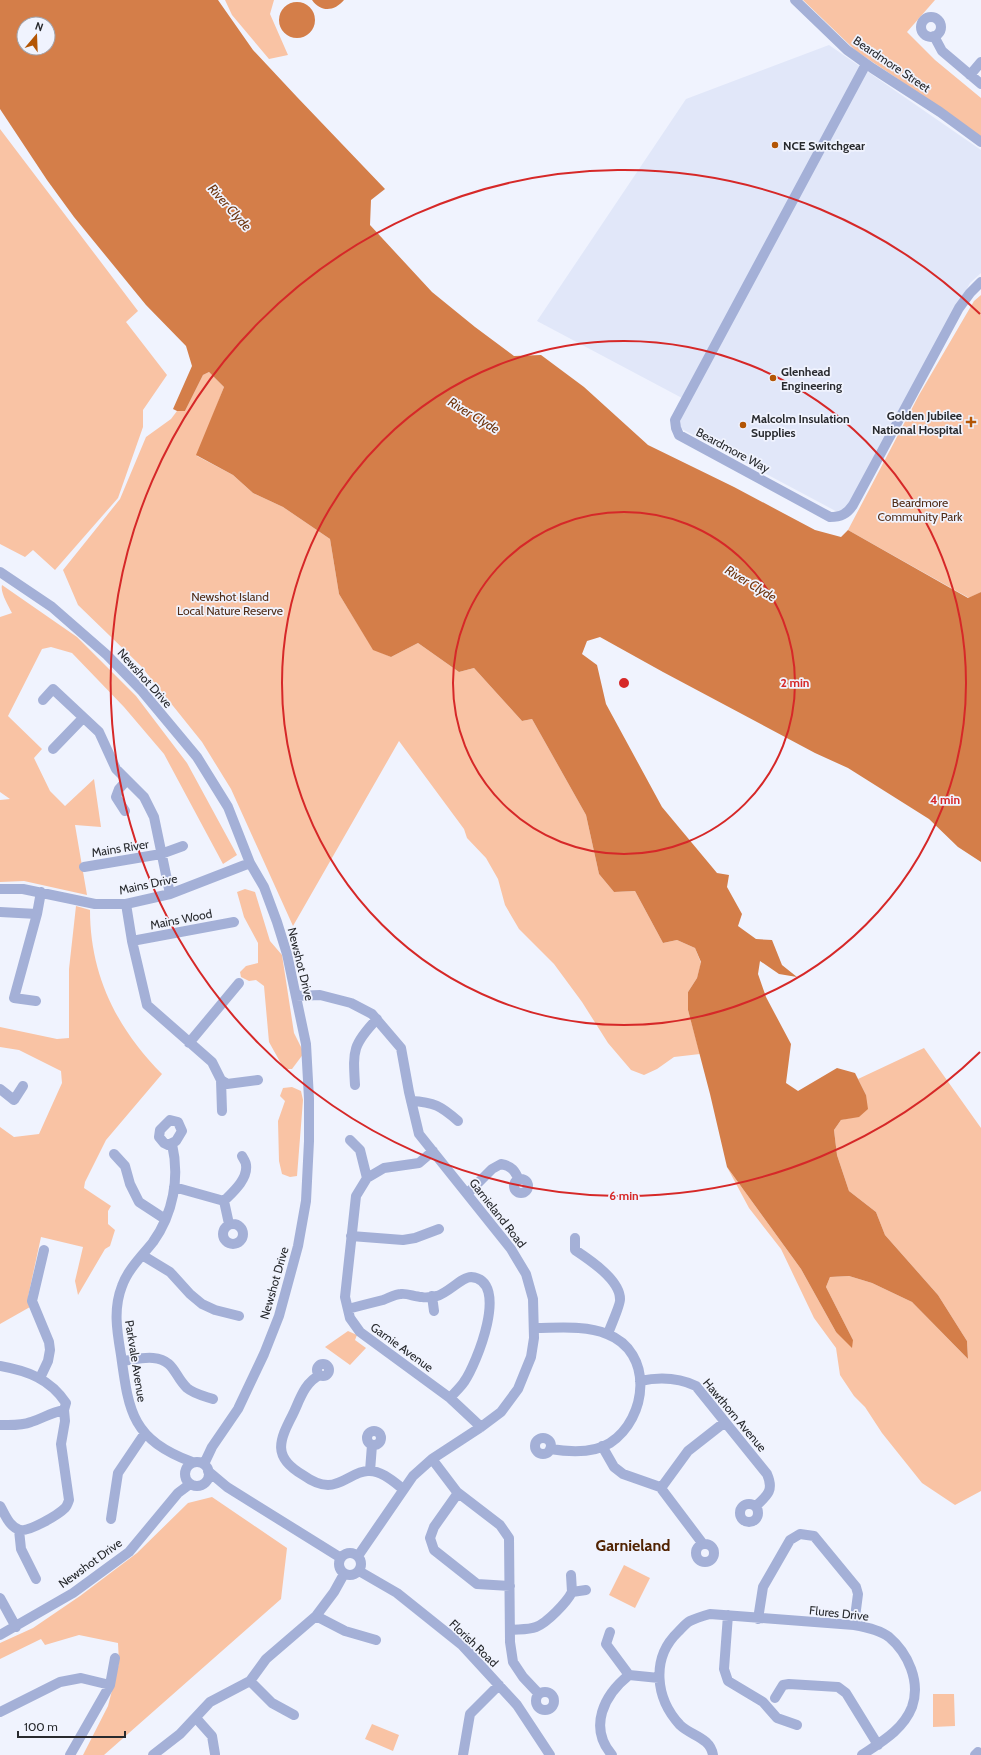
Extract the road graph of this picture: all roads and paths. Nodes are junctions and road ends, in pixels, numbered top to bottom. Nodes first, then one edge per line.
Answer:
1 (795, 0) edge
2 (934, 36) dead end
3 (981, 62) edge
4 (866, 64) junction
5 (970, 76) junction
6 (981, 84) edge
7 (981, 142) edge
8 (981, 282) edge
9 (0, 572) edge
10 (43, 700) dead end
11 (83, 718) junction
12 (53, 749) dead end
13 (126, 780) junction
14 (125, 811) dead end
15 (183, 846) dead end
16 (161, 854) junction
17 (250, 862) junction
18 (84, 867) dead end
19 (0, 889) edge
20 (41, 892) junction
21 (170, 894) junction
22 (126, 904) junction
23 (0, 912) edge
24 (37, 914) junction
25 (234, 922) dead end
26 (132, 941) junction
27 (239, 983) dead end
28 (296, 996) junction
29 (36, 1000) dead end
30 (377, 1019) junction
31 (189, 1043) junction
32 (221, 1080) junction
33 (258, 1080) dead end
34 (355, 1085) dead end
35 (23, 1086) dead end
36 (0, 1089) edge
37 (411, 1101) junction
38 (222, 1112) dead end
39 (458, 1121) dead end
40 (350, 1140) dead end
41 (172, 1144) dead end
42 (433, 1151) junction
43 (114, 1154) dead end
44 (242, 1156) dead end
45 (367, 1178) junction
46 (519, 1180) dead end
47 (174, 1187) junction
48 (467, 1194) junction
49 (224, 1201) junction
50 (165, 1219) junction
51 (229, 1224) dead end
52 (439, 1228) dead end
53 (351, 1236) junction
54 (575, 1238) dead end
55 (44, 1250) dead end
56 (142, 1255) junction
57 (432, 1296) junction
58 (348, 1309) junction
59 (434, 1312) dead end
60 (239, 1316) dead end
61 (535, 1328) junction
62 (608, 1334) junction
63 (122, 1361) junction
64 (0, 1366) edge
65 (320, 1375) dead end
66 (40, 1378) junction
67 (640, 1381) junction
68 (450, 1398) junction
69 (213, 1399) dead end
70 (64, 1410) junction
71 (725, 1422) junction
72 (0, 1425) edge
73 (481, 1427) junction
74 (145, 1433) junction
75 (372, 1445) dead end
76 (602, 1446) junction
77 (550, 1449) dead end
78 (173, 1455) junction
79 (432, 1459) junction
80 (201, 1468) junction
81 (370, 1471) junction
82 (187, 1479) junction
83 (662, 1488) junction
84 (403, 1489) junction
85 (458, 1493) junction
86 (0, 1506) edge
87 (756, 1506) dead end
88 (111, 1519) dead end
89 (19, 1530) junction
90 (703, 1544) dead end
91 (358, 1556) junction
92 (341, 1558) junction
93 (359, 1571) junction
94 (344, 1574) junction
95 (571, 1575) dead end
96 (36, 1579) dead end
97 (510, 1586) junction
98 (586, 1590) dead end
99 (572, 1592) junction
100 (0, 1598) edge
101 (728, 1615) junction
102 (316, 1616) junction
103 (758, 1619) junction
104 (854, 1625) junction
105 (16, 1627) junction
106 (510, 1630) junction
107 (610, 1632) dead end
108 (0, 1635) edge
109 (376, 1640) dead end
110 (115, 1658) dead end
111 (629, 1675) junction
112 (659, 1678) junction
113 (250, 1681) junction
114 (110, 1685) junction
115 (499, 1686) junction
116 (539, 1694) dead end
117 (774, 1698) dead end
118 (0, 1712) edge
119 (294, 1715) dead end
120 (196, 1718) junction
121 (797, 1725) dead end
122 (878, 1745) junction
123 (215, 1754) dead end
124 (70, 1755) edge
125 (153, 1755) edge
126 (463, 1755) edge
127 (550, 1755) edge
128 (612, 1755) edge
129 (713, 1755) edge
130 (862, 1755) edge

1 - 4 street, Beardmore Street
2 - 5 street
3 - 5 street
4 - 7 street, Beardmore Street
4 - 8 street, Beardmore Way
5 - 6 street
9 - 17 street, Newshot Drive
10 - 11 street, Mains River
11 - 12 street
11 - 13 street, Mains River
13 - 14 street
13 - 16 street, Mains River
15 - 16 street, Mains River
16 - 18 street, Mains River
16 - 21 street, Mains River
17 - 21 street, Mains Drive
17 - 28 street, Newshot Drive
19 - 20 street, Mains Drive
20 - 22 street, Mains Drive
20 - 24 street
21 - 22 street, Mains Drive
22 - 26 street
23 - 24 street
24 - 29 street
25 - 26 street, Mains Wood
26 - 31 street
27 - 31 street
28 - 30 street, Garnieland Road
28 - 80 street, Newshot Drive
30 - 34 street
30 - 37 street, Garnieland Road
31 - 32 street
32 - 33 street
32 - 38 street
35 - 36 street
37 - 39 street
37 - 42 street, Garnieland Road
40 - 45 street
41 - 47 street, Parkvale Avenue
42 - 45 street, Garnie Avenue
42 - 48 street, Garnieland Road
43 - 50 street
44 - 49 street
45 - 53 street, Garnie Avenue
46 - 48 street
47 - 49 street
47 - 50 street, Parkvale Avenue
48 - 61 street, Garnieland Road
49 - 51 street
50 - 56 street, Parkvale Avenue
52 - 53 street
53 - 58 street, Garnie Avenue
54 - 62 street
55 - 66 street
56 - 60 street
56 - 63 street, Parkvale Avenue
57 - 58 street, Garnie Avenue
57 - 59 street
57 - 68 street, Garnie Avenue
58 - 68 street, Garnie Avenue
61 - 62 street
61 - 73 street, Garnieland Road
62 - 67 street
63 - 69 street
63 - 74 street, Parkvale Avenue
64 - 66 street
65 - 81 street
66 - 70 street
67 - 71 street, Hawthorn Avenue
67 - 76 street
68 - 73 street, Garnie Avenue
70 - 72 street
70 - 89 street
71 - 83 street
71 - 87 street, Hawthorn Avenue
73 - 79 street, Garnieland Road
74 - 78 street, Parkvale Avenue
74 - 88 street
75 - 81 street
76 - 77 street
76 - 83 street
78 - 80 street, Parkvale Avenue
78 - 82 street, Parkvale Avenue
79 - 84 street, Garnieland Road
79 - 85 street
80 - 82 street, Newshot Drive
80 - 82 street
80 - 92 street
81 - 84 street
82 - 105 street, Newshot Drive
83 - 90 street
84 - 91 street, Garnieland Road
85 - 97 street
85 - 97 street
86 - 89 street
89 - 96 street
91 - 92 street
91 - 93 street
92 - 94 street
93 - 94 street
93 - 115 street, Florish Road
94 - 102 street
95 - 99 street
97 - 106 street
98 - 99 street
99 - 106 street
100 - 105 street
101 - 103 street, Flures Drive
101 - 112 street, Flures Drive
101 - 121 street
102 - 109 street
102 - 113 street
103 - 104 street, Flures Drive
103 - 104 street
104 - 122 street, Flures Drive
105 - 108 street, Newshot Drive
106 - 116 street
107 - 111 street
110 - 114 street
111 - 112 street
111 - 128 street
112 - 129 street, Flures Drive
113 - 119 street
113 - 120 street
114 - 118 street
114 - 124 street
115 - 126 street
115 - 127 street, Florish Road
117 - 122 street
120 - 123 street
120 - 125 street
122 - 130 street, Flures Drive

